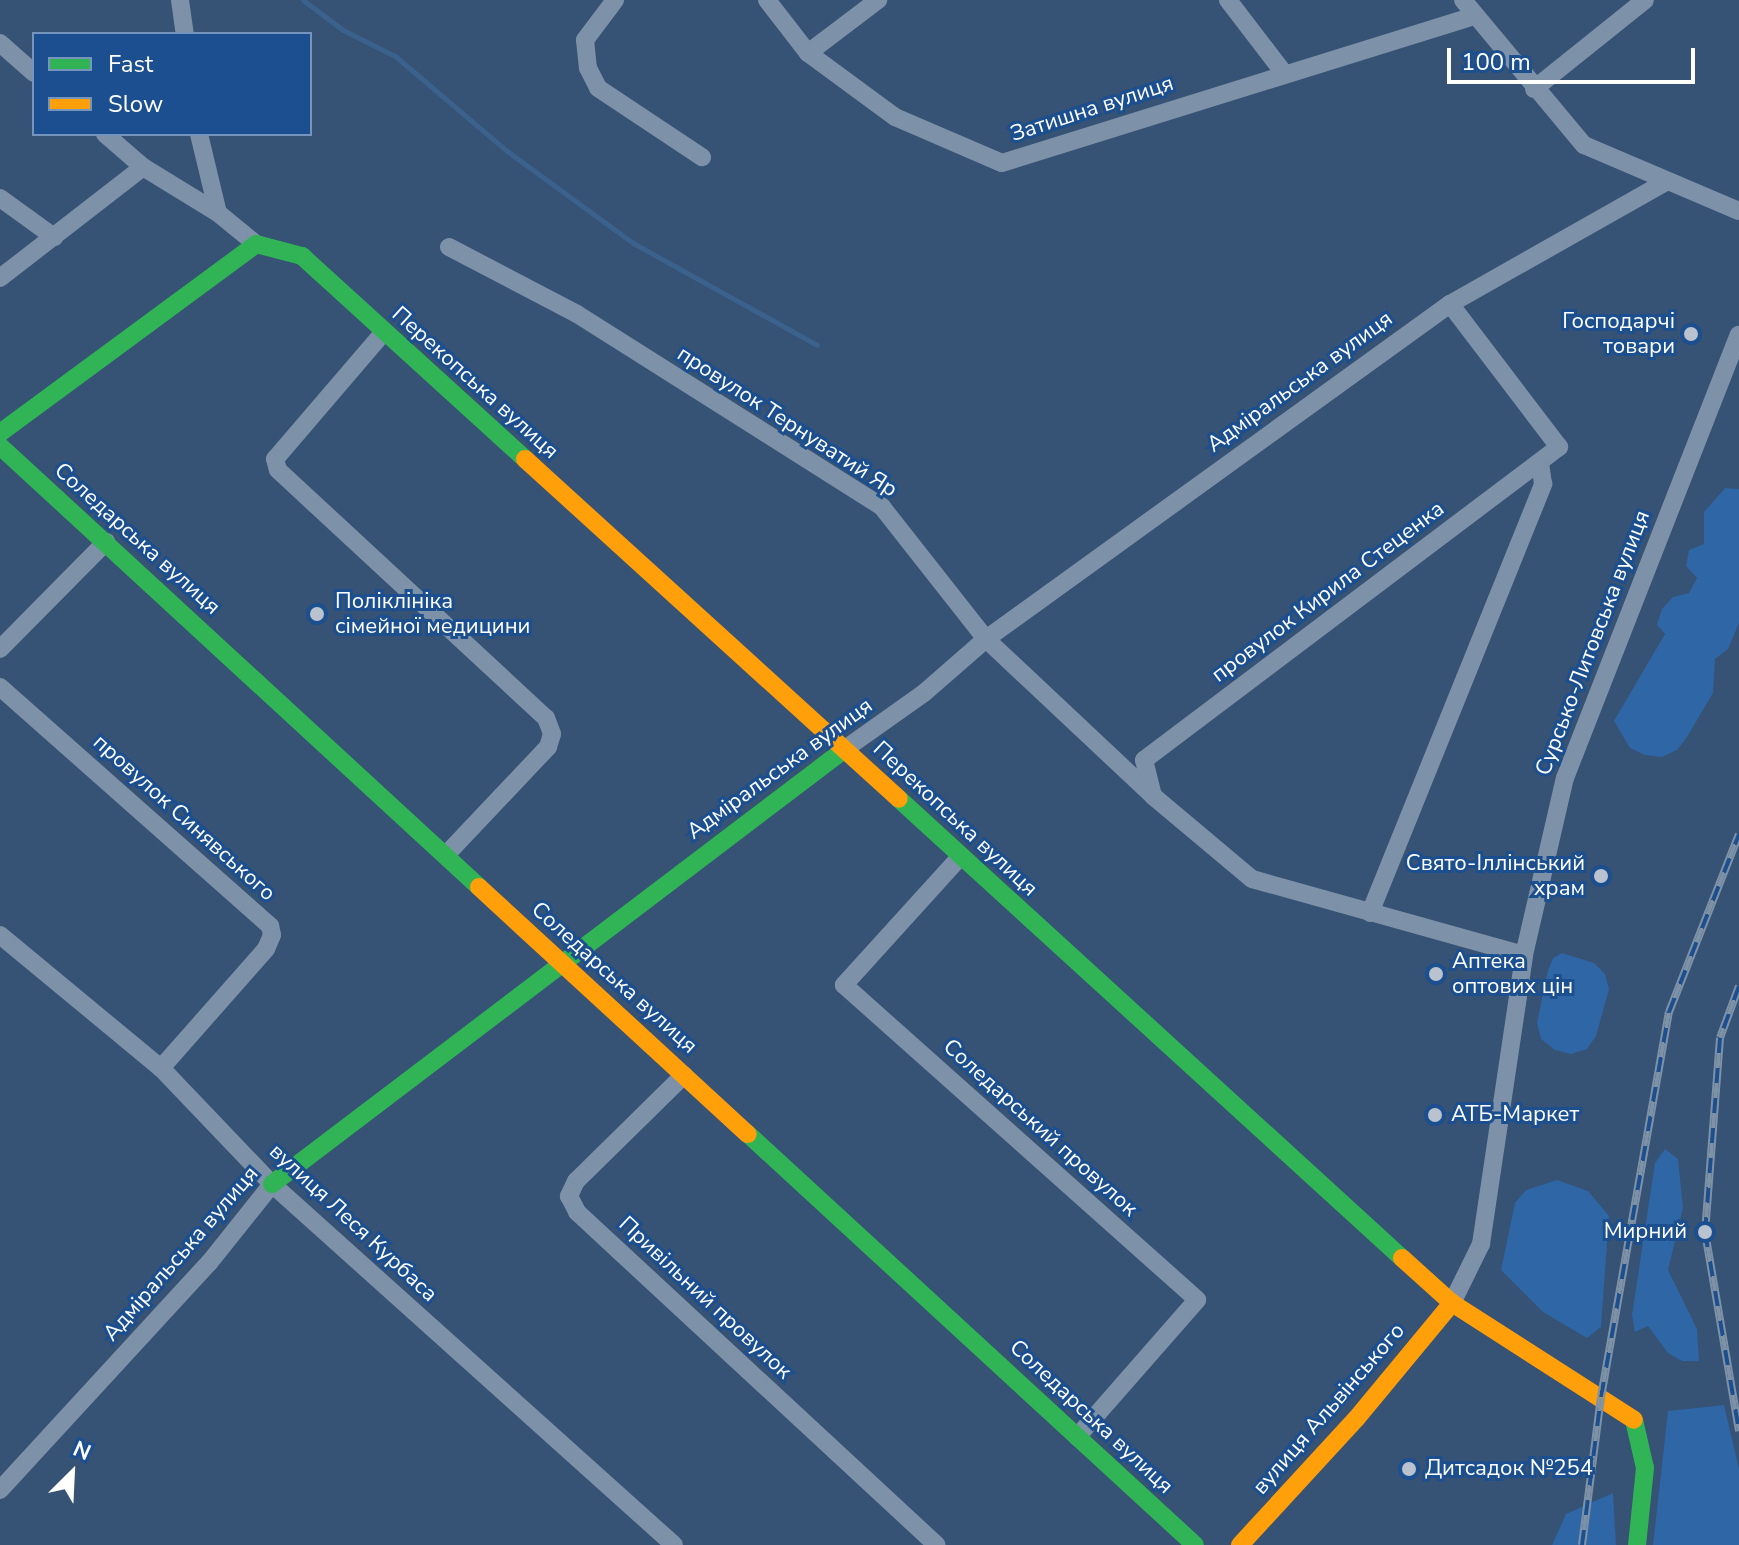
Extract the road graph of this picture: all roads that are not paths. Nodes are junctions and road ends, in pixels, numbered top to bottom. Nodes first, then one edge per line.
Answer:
1 (180, 0) edge
2 (615, 0) edge
3 (767, 0) edge
4 (878, 0) edge
5 (1228, 0) edge
6 (1463, 0) edge
7 (1645, 0) edge
8 (1475, 16) junction
9 (185, 32) edge
10 (0, 43) edge
11 (808, 53) junction
12 (32, 71) edge
13 (1283, 72) junction
14 (1534, 89) junction
15 (107, 136) edge
16 (199, 136) edge
17 (702, 157) dead end
18 (143, 167) junction
19 (1667, 181) junction
20 (0, 198) edge
21 (1739, 211) edge
22 (218, 213) junction
23 (54, 237) junction
24 (256, 244) junction
25 (449, 247) dead end
26 (0, 278) edge
27 (1450, 304) junction
28 (383, 333) junction
29 (1739, 335) edge
30 (0, 433) edge
31 (0, 446) edge
32 (1540, 462) junction
33 (106, 542) junction
34 (986, 639) junction
35 (0, 649) edge
36 (0, 687) edge
37 (845, 749) junction
38 (1153, 796) junction
39 (446, 855) junction
40 (960, 857) junction
41 (1370, 913) junction
42 (0, 935) edge
43 (1524, 955) junction
44 (559, 963) junction
45 (161, 1068) junction
46 (684, 1075) junction
47 (272, 1184) junction
48 (1452, 1303) junction
49 (1634, 1420) junction
50 (1077, 1437) junction
51 (0, 1490) edge
52 (674, 1545) edge
53 (937, 1545) edge
54 (1195, 1545) edge
55 (1240, 1545) edge
56 (1621, 1545) edge
57 (1637, 1545) edge

1 - 9 street
2 - 17 street
3 - 11 street, Затишна вулиця
4 - 11 street
5 - 13 street
6 - 8 street
7 - 14 street
8 - 13 street, Затишна вулиця
8 - 14 street
10 - 12 street
11 - 13 street, Затишна вулиця
14 - 19 street
15 - 18 street
16 - 22 street
18 - 22 street
18 - 23 street
19 - 21 street
19 - 27 street, Адміральська вулиця
20 - 23 street
22 - 24 street
23 - 26 street
24 - 28 street, Перекопська вулиця
24 - 30 street
25 - 34 street, провулок Тернуватий Яр
27 - 32 street
27 - 34 street, Адміральська вулиця
28 - 37 street, Перекопська вулиця
28 - 39 street
29 - 43 street, Сурсько-Литовська вулиця
31 - 33 street, Соледарська вулиця
32 - 38 street, провулок Кирила Стеценка
32 - 41 street
33 - 35 street
33 - 39 street, Соледарська вулиця
34 - 37 street, Адміральська вулиця
34 - 38 street, провулок Тернуватий Яр
36 - 45 street, провулок Синявського
37 - 40 street, Перекопська вулиця
37 - 44 street, Адміральська вулиця
38 - 41 street, провулок Тернуватий Яр
39 - 44 street, Соледарська вулиця
40 - 48 street, Перекопська вулиця
40 - 50 street, Соледарський провулок
41 - 43 street, провулок Тернуватий Яр
42 - 45 street, вулиця Леся Курбаса
43 - 48 street, Сурсько-Литовська вулиця
44 - 46 street, Соледарська вулиця
44 - 47 street, Адміральська вулиця
45 - 47 street, вулиця Леся Курбаса
46 - 50 street, Соледарська вулиця
46 - 53 street, Привільний провулок
47 - 51 street, Адміральська вулиця
47 - 52 street, вулиця Леся Курбаса
48 - 49 street, Перекопська вулиця
48 - 55 street, вулиця Альвінського
49 - 56 street
49 - 57 street
50 - 54 street, Соледарська вулиця

